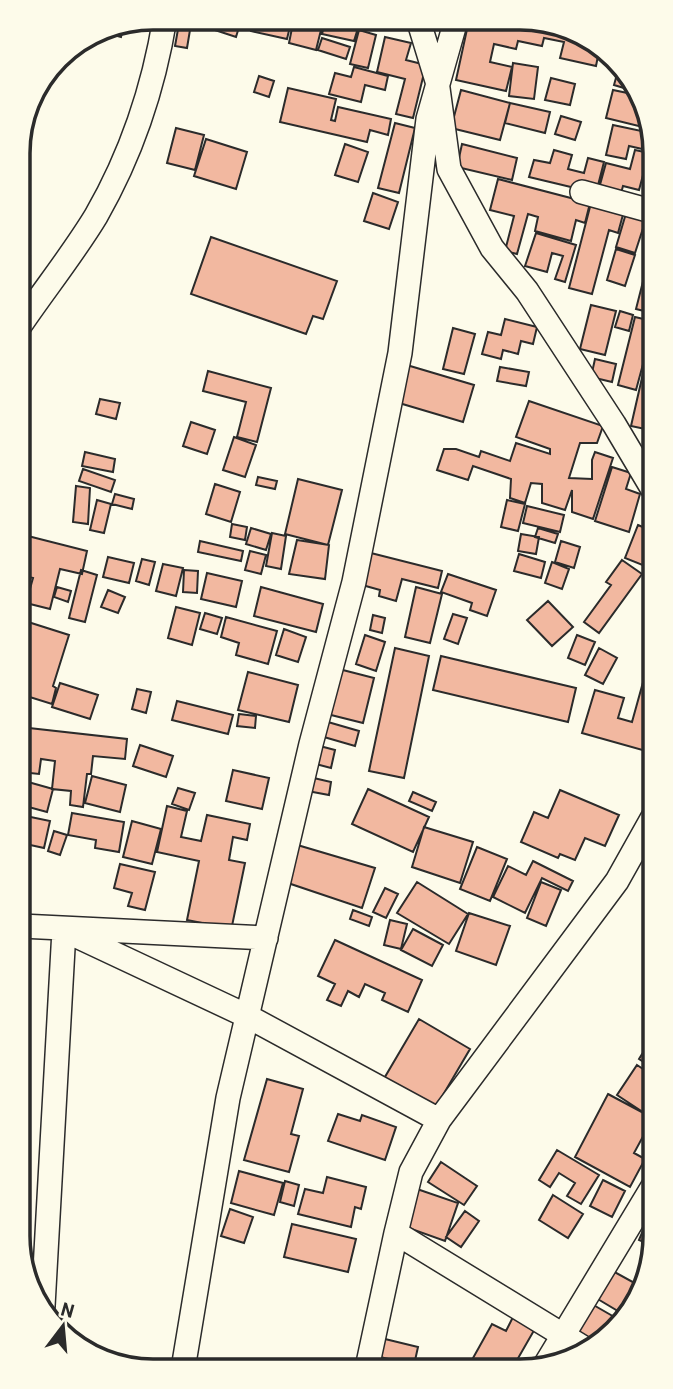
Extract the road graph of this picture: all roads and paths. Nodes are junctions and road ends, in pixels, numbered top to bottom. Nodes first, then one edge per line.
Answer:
1 (163, 30) edge
2 (421, 30) edge
3 (453, 30) edge
4 (437, 81) junction
5 (582, 192) dead end
6 (643, 209) edge
7 (30, 311) edge
8 (643, 473) edge
9 (643, 837) edge
10 (30, 927) edge
11 (64, 930) junction
12 (266, 939) junction
13 (247, 1016) junction
14 (439, 1120) junction
15 (643, 1203) edge
16 (396, 1233) junction
17 (44, 1293) edge
18 (562, 1336) junction
19 (578, 1345) edge
20 (551, 1355) edge
21 (185, 1359) edge
22 (370, 1359) edge

1 - 7 street
2 - 4 street
3 - 4 street
4 - 8 street
4 - 12 street
5 - 6 street
9 - 14 street
10 - 11 street
11 - 12 street
11 - 13 street
11 - 17 street
12 - 13 street
13 - 14 street
13 - 21 street
14 - 16 street
15 - 18 street
16 - 18 street
16 - 22 street
18 - 19 street
18 - 20 street

